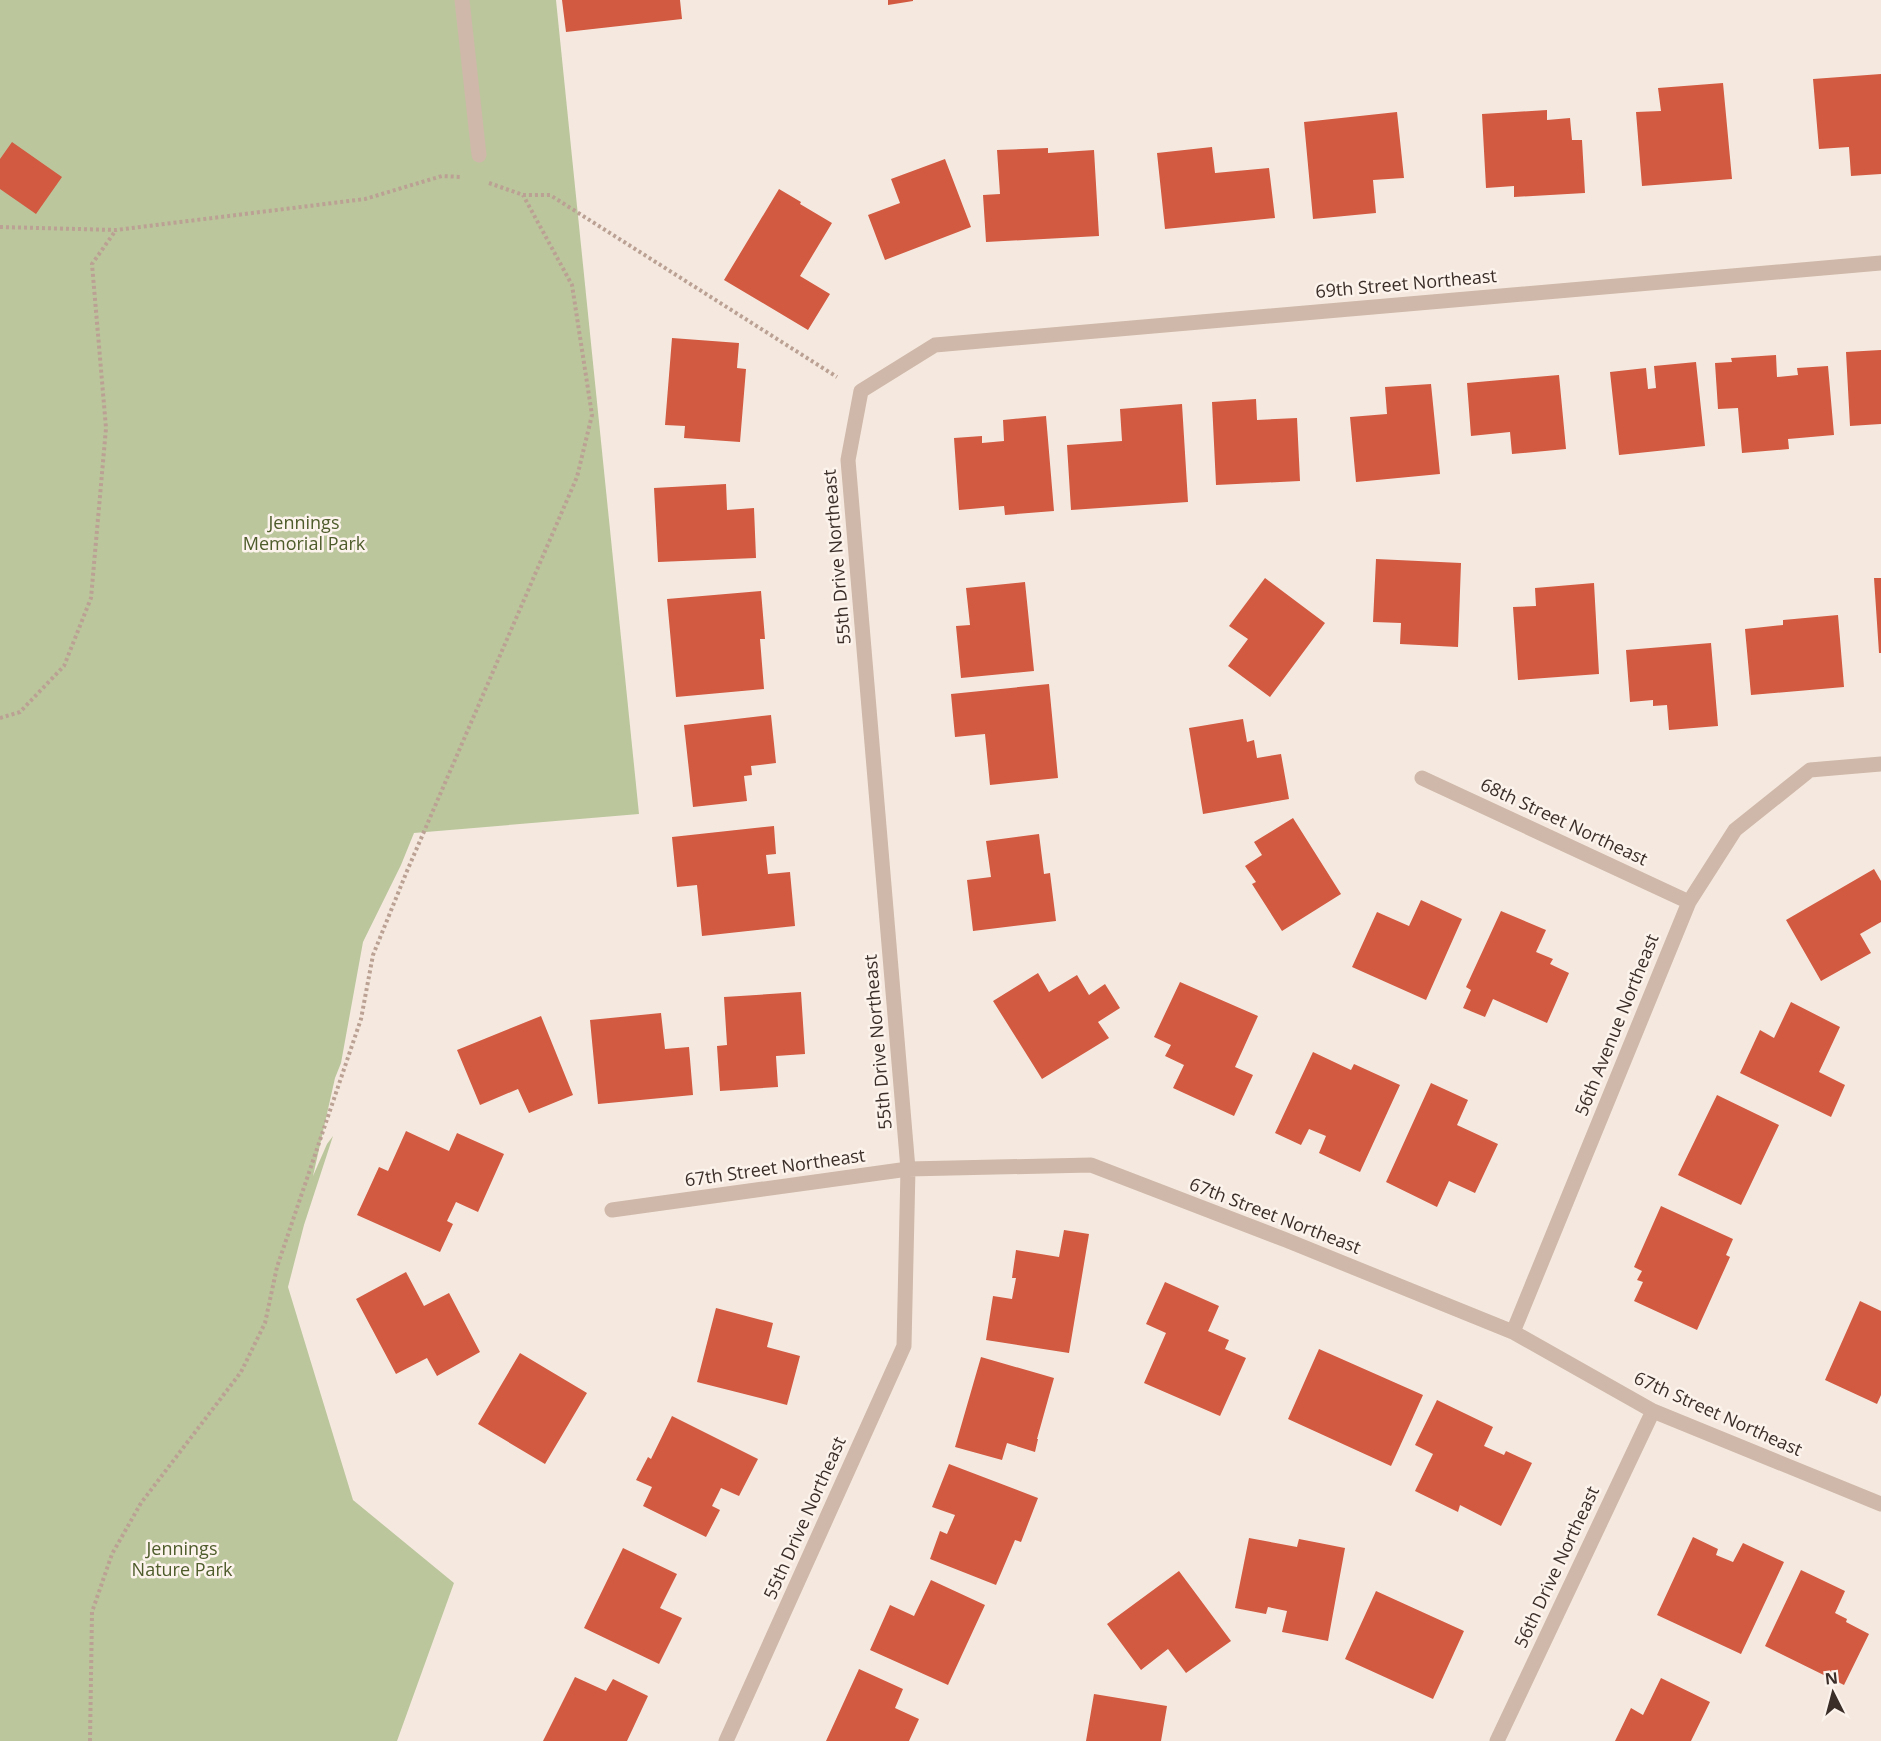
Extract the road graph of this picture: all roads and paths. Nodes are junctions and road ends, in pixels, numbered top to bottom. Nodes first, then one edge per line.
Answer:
1 (462, 0) edge
2 (479, 155) dead end
3 (472, 177) dead end
4 (482, 181) dead end
5 (523, 195) junction
6 (0, 227) edge
7 (116, 230) junction
8 (1881, 263) edge
9 (861, 391) junction
10 (0, 718) edge
11 (1881, 764) edge
12 (1422, 778) dead end
13 (1689, 902) junction
14 (908, 1169) junction
15 (612, 1210) dead end
16 (1513, 1332) junction
17 (1653, 1411) junction
18 (1881, 1504) edge
19 (90, 1741) edge
20 (726, 1741) edge
21 (1497, 1741) edge

1 - 2 street
3 - 7 path
4 - 5 path
5 - 9 path
5 - 19 path
6 - 7 path
7 - 10 path
8 - 9 street, 69th Street Northeast
9 - 14 street, 55th Drive Northeast
11 - 13 street, 56th Avenue Northeast
12 - 13 street, 68th Street Northeast
13 - 16 street, 56th Avenue Northeast
14 - 15 street, 67th Street Northeast
14 - 16 street, 67th Street Northeast
14 - 20 street, 55th Drive Northeast
16 - 17 street, 67th Street Northeast
17 - 18 street, 67th Street Northeast
17 - 21 street, 56th Drive Northeast

